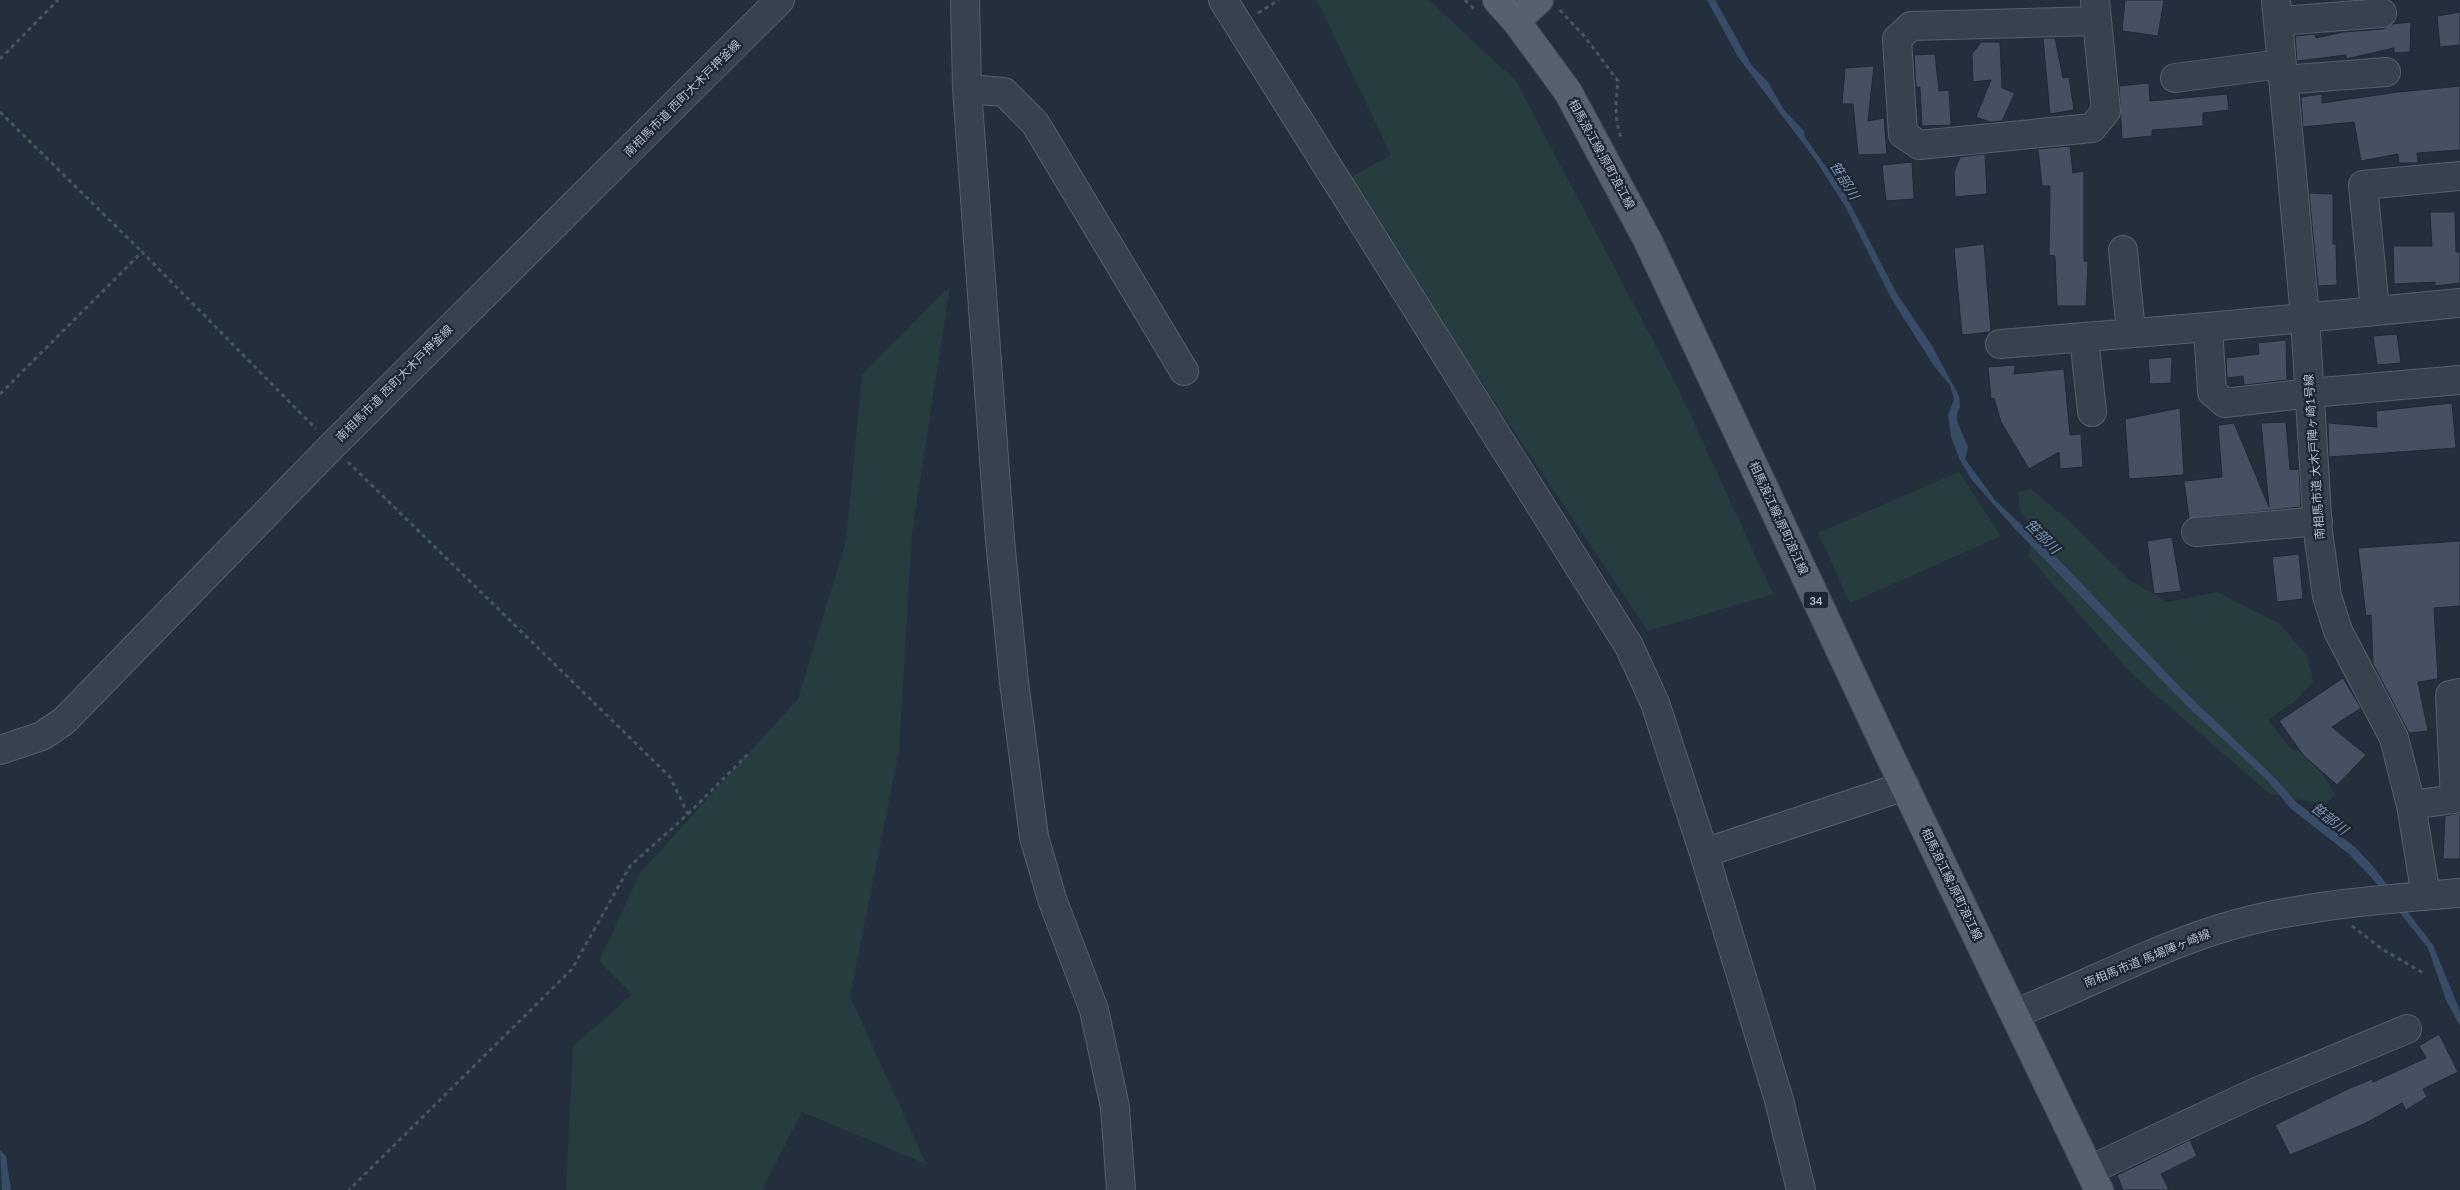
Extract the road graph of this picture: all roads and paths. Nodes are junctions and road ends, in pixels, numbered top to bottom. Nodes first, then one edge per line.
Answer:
1 (58, 0) edge
2 (780, 0) edge
3 (965, 0) edge
4 (1223, 0) edge
5 (1497, 0) edge
6 (1549, 4) edge
7 (2096, 10) edge
8 (2278, 10) edge
9 (2382, 13) dead end
10 (1516, 20) junction
11 (0, 59) edge
12 (2282, 72) junction
13 (2386, 72) dead end
14 (2175, 78) dead end
15 (967, 90) junction
16 (0, 112) edge
17 (1624, 143) dead end
18 (2460, 176) edge
19 (2123, 250) dead end
20 (142, 252) junction
21 (2460, 303) edge
22 (2375, 310) junction
23 (2305, 317) junction
24 (2208, 327) junction
25 (2132, 332) junction
26 (2084, 337) junction
27 (2000, 344) dead end
28 (1184, 371) dead end
29 (2460, 380) edge
30 (2310, 393) junction
31 (0, 394) edge
32 (2092, 412) dead end
33 (332, 446) junction
34 (2318, 521) junction
35 (2196, 532) dead end
36 (2460, 693) edge
37 (0, 750) edge
38 (748, 754) dead end
39 (1905, 786) junction
40 (2457, 799) edge
41 (2411, 805) junction
42 (688, 814) junction
43 (1704, 853) junction
44 (2460, 893) edge
45 (2418, 897) junction
46 (2335, 904) junction
47 (2425, 974) dead end
48 (2016, 1013) junction
49 (2407, 1029) dead end
50 (2094, 1180) edge
51 (348, 1190) edge
52 (1121, 1190) edge
53 (1801, 1190) edge

1 - 11 path
2 - 33 street, 南相馬市道 西町大木戸押釜線
3 - 15 street
4 - 43 street
5 - 10 main road, 34
6 - 10 main road
6 - 17 path
7 - 7 street
8 - 9 street
8 - 12 street, 南相馬市道 大木戸陣ヶ崎1号線
10 - 39 main road, 相馬浪江線;原町浪江線 / 34
12 - 13 street
12 - 14 street
12 - 23 street, 南相馬市道 大木戸陣ヶ崎1号線
15 - 28 street
15 - 52 street
16 - 20 path
18 - 22 street
19 - 25 street
20 - 31 path
20 - 33 path
21 - 22 street
22 - 23 street
23 - 24 street
23 - 30 street, 南相馬市道 大木戸陣ヶ崎1号線
24 - 25 street
24 - 30 street
25 - 26 street
26 - 27 street
26 - 32 street
29 - 30 street
30 - 34 street, 南相馬市道 大木戸陣ヶ崎1号線
33 - 37 street, 南相馬市道 西町大木戸押釜線
33 - 42 path
34 - 35 street
34 - 41 street, 南相馬市道 大木戸陣ヶ崎1号線
36 - 40 street
38 - 42 path
39 - 43 street
39 - 48 main road, 相馬浪江線;原町浪江線 / 34
40 - 41 street
41 - 45 street, 南相馬市道 大木戸陣ヶ崎1号線
42 - 51 path
43 - 53 street
44 - 45 street, 南相馬市道 馬場陣ヶ崎線
45 - 46 street, 南相馬市道 馬場陣ヶ崎線
46 - 47 path
46 - 48 street, 南相馬市道 馬場陣ヶ崎線
48 - 50 main road, 相馬浪江線;原町浪江線 / 34
49 - 50 street

